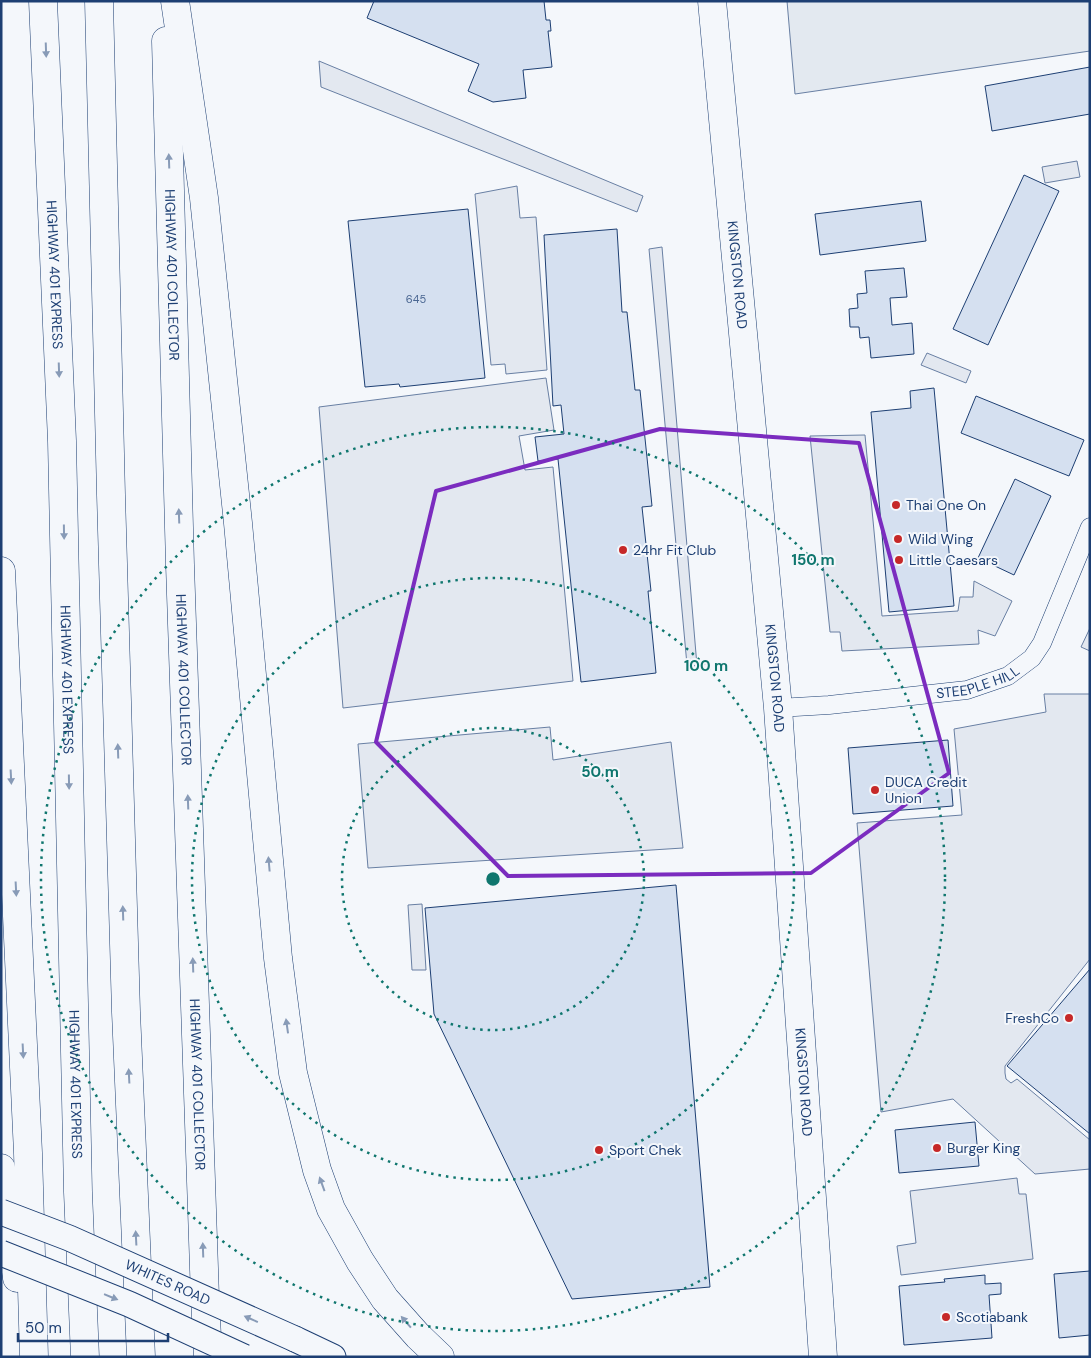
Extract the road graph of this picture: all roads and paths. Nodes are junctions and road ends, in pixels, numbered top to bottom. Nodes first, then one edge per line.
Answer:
1 (44, 1) edge
2 (99, 1) edge
3 (165, 1) edge
4 (175, 1) edge
5 (712, 1) edge
6 (1090, 528) edge
7 (1, 571) edge
8 (778, 708) junction
9 (1, 1168) edge
10 (1, 1212) edge
11 (1, 1253) edge
12 (205, 1298) junction
13 (34, 1346) edge
14 (85, 1357) edge
15 (141, 1357) edge
16 (208, 1357) edge
17 (219, 1357) edge
18 (244, 1357) edge
19 (333, 1357) edge
20 (440, 1357) edge
21 (823, 1357) edge

1 -> 14 main road, HIGHWAY 401 EXPRESS
15 -> 2 main road
12 -> 3 main road, HIGHWAY 401 COLLECTOR
20 -> 4 main road
5 - 8 main road, KINGSTON ROAD
6 - 8 street, STEEPLE HILL
7 -> 13 main road
8 - 21 main road, KINGSTON ROAD
9 - 13 main road
19 -> 10 main road, WHITES ROAD, bridge
11 -> 18 main road, bridge
12 - 16 main road, HIGHWAY 401 COLLECTOR
12 - 17 main road

